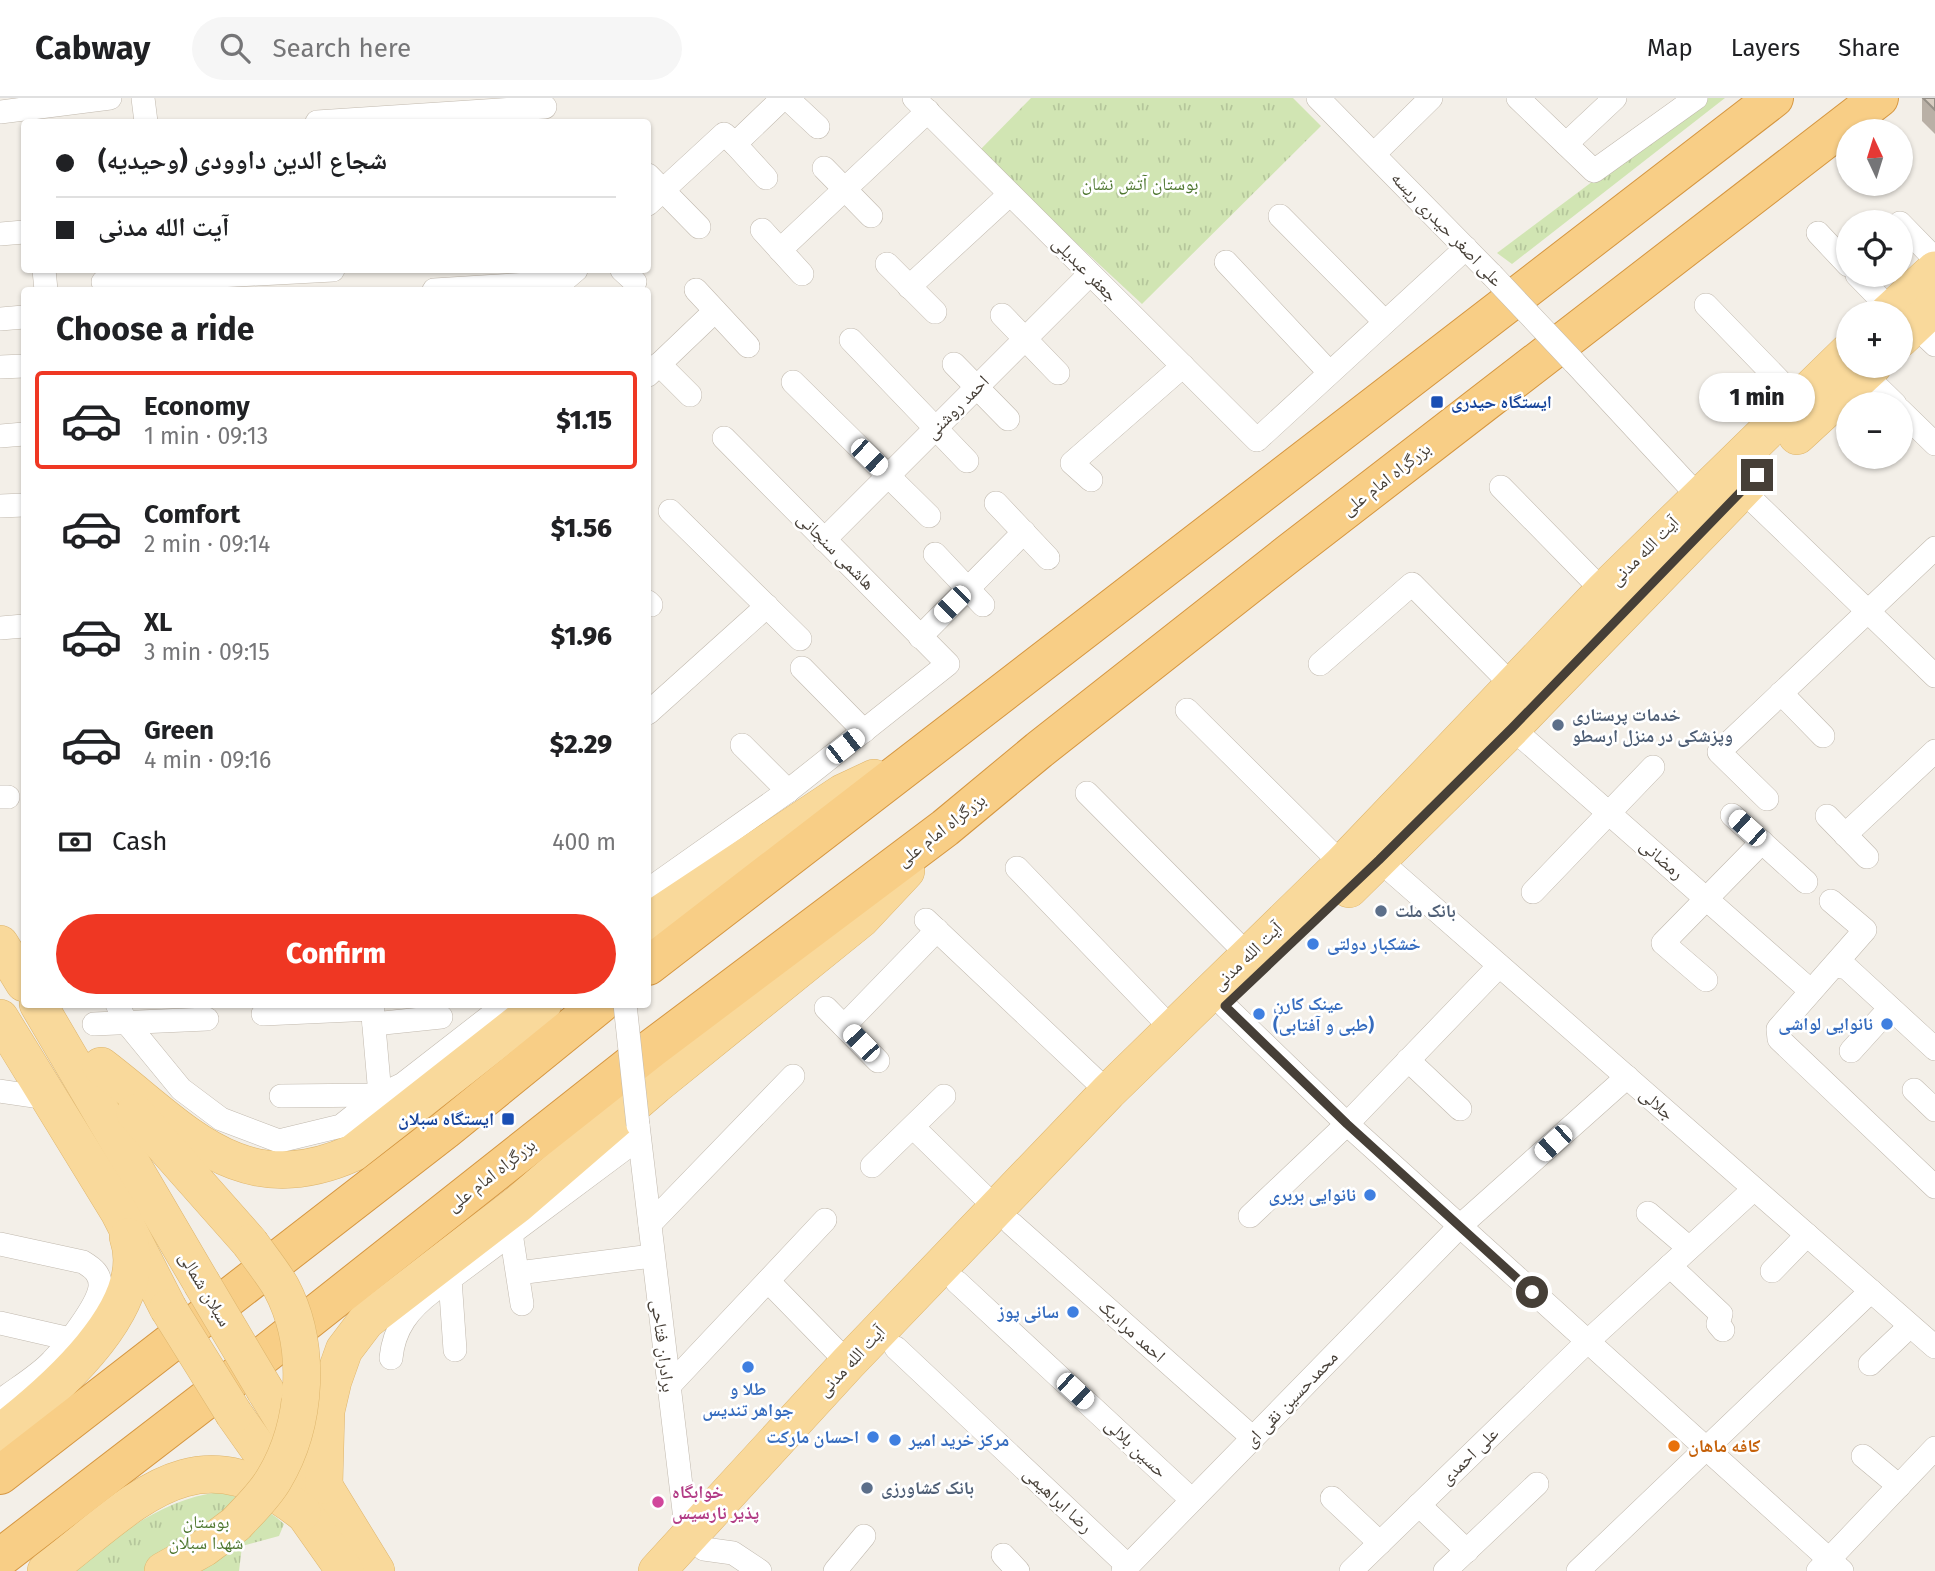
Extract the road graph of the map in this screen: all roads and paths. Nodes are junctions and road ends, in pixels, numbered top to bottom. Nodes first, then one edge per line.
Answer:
1 (110, 98) edge
2 (144, 98) edge
3 (785, 98) edge
4 (1318, 98) edge
5 (1431, 98) edge
6 (1518, 98) edge
7 (1615, 98) edge
8 (1774, 98) edge
9 (1879, 98) edge
10 (1690, 100) edge
11 (921, 105) edge
12 (545, 109) edge
13 (0, 112) edge
14 (146, 119) edge
15 (370, 119) edge
16 (818, 127) dead end
17 (735, 144) junction
18 (1566, 144) junction
19 (1374, 155) junction
20 (824, 168) dead end
21 (766, 178) dead end
22 (652, 189) edge
23 (845, 189) junction
24 (1010, 194) junction
25 (871, 216) dead end
26 (1280, 216) dead end
27 (699, 227) dead end
28 (762, 230) dead end
29 (21, 232) edge
30 (1818, 233) dead end
31 (0, 234) edge
32 (1913, 236) edge
33 (1465, 248) junction
34 (780, 250) junction
35 (1836, 252) edge
36 (1935, 259) edge
37 (1226, 262) dead end
38 (887, 264) dead end
39 (1935, 270) edge
40 (281, 273) edge
41 (802, 274) dead end
42 (1090, 274) junction
43 (566, 278) edge
44 (159, 280) edge
45 (103, 282) dead end
46 (467, 287) edge
47 (909, 287) junction
48 (1870, 287) edge
49 (696, 290) dead end
50 (1886, 301) edge
51 (1706, 305) dead end
52 (715, 311) junction
53 (935, 312) dead end
54 (1002, 315) dead end
55 (21, 317) edge
56 (0, 319) edge
57 (1913, 319) edge
58 (1385, 322) junction
59 (1025, 338) junction
60 (852, 340) dead end
61 (748, 346) dead end
62 (954, 364) dead end
63 (21, 366) edge
64 (1183, 366) junction
65 (0, 367) edge
66 (653, 370) edge
67 (1329, 372) junction
68 (1058, 373) dead end
69 (1836, 376) edge
70 (1840, 378) edge
71 (1871, 378) edge
72 (793, 382) dead end
73 (976, 387) junction
74 (1884, 392) edge
75 (690, 395) dead end
76 (1799, 401) junction
77 (1008, 419) dead end
78 (1913, 423) edge
79 (936, 428) junction
80 (21, 434) edge
81 (0, 436) edge
82 (724, 438) dead end
83 (1935, 444) edge
84 (967, 461) dead end
85 (888, 475) junction
86 (1091, 480) dead end
87 (1501, 487) dead end
88 (1719, 501) junction
89 (996, 503) dead end
90 (21, 505) edge
91 (0, 506) edge
92 (670, 511) dead end
93 (929, 516) dead end
94 (1024, 532) junction
95 (824, 540) junction
96 (1935, 548) edge
97 (935, 554) dead end
98 (1048, 558) dead end
99 (1603, 591) junction
100 (976, 596) junction
101 (767, 606) junction
102 (1869, 612) junction
103 (21, 626) edge
104 (0, 628) edge
105 (920, 637) junction
106 (800, 639) dead end
107 (1320, 664) dead end
108 (802, 668) dead end
109 (1935, 676) edge
110 (1511, 684) junction
111 (1781, 693) junction
112 (651, 710) edge
113 (1186, 710) dead end
114 (1512, 728) junction
115 (864, 731) junction
116 (1823, 736) dead end
117 (742, 745) dead end
118 (1935, 751) edge
119 (922, 754) junction
120 (1653, 767) dead end
121 (788, 791) junction
122 (1087, 793) dead end
123 (1767, 799) dead end
124 (1607, 812) junction
125 (1732, 815) dead end
126 (1827, 816) dead end
127 (945, 828) junction
128 (1844, 835) junction
129 (1762, 842) junction
130 (1867, 857) dead end
131 (1379, 860) junction
132 (1342, 864) junction
133 (1017, 868) dead end
134 (1806, 882) dead end
135 (651, 888) edge
136 (1533, 892) dead end
137 (1706, 898) junction
138 (1832, 901) dead end
139 (651, 920) edge
140 (0, 944) edge
141 (1248, 955) junction
142 (651, 964) edge
143 (1499, 966) junction
144 (1835, 967) junction
145 (21, 978) edge
146 (1706, 980) dead end
147 (1811, 991) junction
148 (1225, 1006) junction
149 (40, 1008) edge
150 (42, 1008) edge
151 (501, 1008) edge
152 (538, 1008) edge
153 (595, 1008) edge
154 (625, 1008) edge
155 (826, 1008) dead end
156 (1890, 1008) junction
157 (121, 1013) edge
158 (373, 1013) edge
159 (263, 1014) dead end
160 (441, 1017) dead end
161 (0, 1018) edge
162 (206, 1019) dead end
163 (94, 1024) dead end
164 (844, 1026) junction
165 (1171, 1028) junction
166 (1935, 1049) edge
167 (1851, 1051) dead end
168 (1408, 1060) junction
169 (878, 1061) dead end
170 (101, 1066) junction
171 (793, 1076) dead end
172 (1627, 1077) junction
173 (1914, 1090) dead end
174 (0, 1091) edge
175 (1108, 1092) junction
176 (380, 1095) junction
177 (281, 1096) dead end
178 (944, 1096) dead end
179 (52, 1099) junction
180 (1460, 1109) dead end
181 (1935, 1110) edge
182 (1347, 1124) junction
183 (914, 1128) junction
184 (639, 1140) junction
185 (872, 1166) dead end
186 (1935, 1187) edge
187 (1754, 1189) junction
188 (119, 1212) junction
189 (1648, 1213) dead end
190 (1004, 1216) junction
191 (1250, 1216) dead end
192 (825, 1220) dead end
193 (650, 1224) junction
194 (1460, 1226) junction
195 (511, 1233) junction
196 (1807, 1235) junction
197 (0, 1244) edge
198 (1689, 1248) junction
199 (652, 1256) junction
200 (1670, 1266) junction
201 (1772, 1271) dead end
202 (518, 1273) junction
203 (450, 1279) junction
204 (768, 1281) junction
205 (957, 1282) junction
206 (1871, 1291) junction
207 (522, 1304) dead end
208 (0, 1323) edge
209 (1910, 1326) junction
210 (1723, 1330) dead end
211 (70, 1339) junction
212 (1587, 1342) junction
213 (1935, 1347) edge
214 (895, 1348) junction
215 (455, 1350) dead end
216 (391, 1358) dead end
217 (848, 1363) junction
218 (1870, 1364) dead end
219 (668, 1387) junction
220 (0, 1401) edge
221 (0, 1433) edge
222 (1253, 1438) junction
223 (1935, 1448) edge
224 (1707, 1449) junction
225 (1863, 1456) dead end
226 (0, 1475) edge
227 (1536, 1484) dead end
228 (1899, 1486) junction
229 (313, 1498) junction
230 (1332, 1498) dead end
231 (1192, 1500) junction
232 (1419, 1505) junction
233 (864, 1535) dead end
234 (1380, 1543) junction
235 (1467, 1550) junction
236 (692, 1552) edge
237 (0, 1558) edge
238 (1830, 1567) edge
239 (1125, 1568) edge
240 (46, 1571) edge
241 (163, 1571) edge
242 (345, 1571) edge
243 (376, 1571) edge
244 (657, 1571) edge
245 (760, 1571) edge
246 (835, 1571) edge
247 (1352, 1571) edge
248 (1446, 1571) edge
249 (1578, 1571) edge

1 - 13 street
2 - 14 street
3 - 16 street
3 - 17 street
4 - 19 street, علی اصغر حیدری ریسه
5 - 19 street
6 - 18 street
7 - 18 street
8 - 119 highway
9 - 127 highway, بزرگراه امام علی
10 - 18 street
11 - 23 street
11 - 24 street, جعفر عبدیلی
12 - 15 street
17 - 21 street
17 - 22 street
19 - 33 street, علی اصغر حیدری ریسه
20 - 23 street
22 - 27 street
23 - 25 street
23 - 34 street
24 - 42 street, جعفر عبدیلی
24 - 47 street
26 - 58 street
28 - 34 street
29 - 31 street
30 - 35 street
32 - 36 street
33 - 58 street
33 - 88 street, علی اصغر حیدری ریسه, bridge
34 - 41 street
37 - 67 street
38 - 47 street
39 - 57 main road
40 - 44 street
42 - 59 street, احمد روشنی
42 - 64 street, جعفر عبدیلی
43 - 46 street
44 - 45 street
47 - 53 street
48 - 50 street
49 - 52 street
51 - 76 street
52 - 61 street
52 - 66 street
54 - 59 street
55 - 56 street
58 - 67 street
59 - 68 street
59 - 73 street, احمد روشنی
60 - 79 street
62 - 73 street
63 - 65 street
64 - 67 street, جعفر عبدیلی
64 - 86 street
66 - 75 street
69 - 76 main road, آیت الله مدنی
70 - 88 main road, آیت الله مدنی
71 - 74 street
72 - 85 street
73 - 77 street
73 - 79 street, احمد روشنی
76 - 88 main road, آیت الله مدنی
78 - 83 street
79 - 84 street
79 - 85 street, احمد روشنی
80 - 81 street
82 - 95 street, هاشمی سنجانی
85 - 93 street
85 - 95 street, احمد روشنی
87 - 99 street
88 - 99 main road, آیت الله مدنی
88 - 102 street, علی اصغر حیدری ریسه
88 - 114 main road, آیت الله مدنی
89 - 94 street
90 - 91 street
92 - 101 street
94 - 98 street
94 - 100 street
95 - 105 street, هاشمی سنجانی
96 - 102 street
97 - 100 street
99 - 110 main road, آیت الله مدنی
100 - 105 street
101 - 106 street
101 - 112 street
102 - 109 street, علی اصغر حیدری ریسه
102 - 111 street
103 - 104 street
105 - 115 street, هاشمی سنجانی
107 - 110 street
108 - 115 street
110 - 132 main road, آیت الله مدنی
111 - 116 street
111 - 123 street
113 - 132 street
114 - 124 street, رمضانی
114 - 131 main road, آیت الله مدنی
115 - 121 street
117 - 121 street
118 - 128 street
119 - 139 main road
119 - 142 highway
120 - 124 street
121 - 135 street
122 - 141 street
124 - 136 street
124 - 137 street, رمضانی
125 - 129 street
126 - 128 street
127 - 229 main road
127 - 237 highway, بزرگراه امام علی
128 - 130 street
129 - 134 street
129 - 137 street
131 - 143 street, جلالی
131 - 148 main road, آیت الله مدنی
132 - 141 main road, آیت الله مدنی
133 - 165 street
137 - 146 street
137 - 147 street, رمضانی
138 - 144 street
140 - 145 main road
141 - 165 main road, آیت الله مدنی
143 - 168 street
143 - 172 street, جلالی
144 - 147 street
144 - 156 street
147 - 186 street
148 - 182 street
148 - 190 main road, آیت الله مدنی
149 - 229 main road, سبلان شمالی, bridge
150 - 170 main road
151 - 176 street
152 - 170 main road
153 - 226 highway
154 - 184 street, برادران فتاحی, bridge
155 - 164 street
156 - 166 street
156 - 167 street
157 - 162 street
157 - 163 street
157 - 176 street
158 - 159 street
158 - 160 street
158 - 176 street
161 - 179 main road, سبلان شمالی
164 - 169 street
164 - 175 street
165 - 175 main road, آیت الله مدنی
168 - 180 street
168 - 182 street
170 - 241 main road, bridge
171 - 193 street
172 - 187 street, جلالی
172 - 194 street, محمدحسین نقی ای
173 - 181 street
174 - 179 street
175 - 190 main road, آیت الله مدنی
176 - 177 street
178 - 183 street
179 - 188 main road, سبلان شمالی
182 - 191 street
182 - 194 street
183 - 185 street
183 - 190 street, احمد مرادبک
184 - 193 street, برادران فتاحی
184 - 195 street
187 - 196 street, جلالی
187 - 198 street, علی احمدی
188 - 221 main road
188 - 229 main road, سبلان شمالی, bridge
189 - 198 street
190 - 205 main road, آیت الله مدنی
190 - 217 main road, آیت الله مدنی
190 - 222 street, احمد مرادبک
192 - 204 street
193 - 199 street, برادران فتاحی
194 - 212 street
194 - 222 street, محمدحسین نقی ای
195 - 202 street
195 - 203 street
196 - 201 street
196 - 206 street, جلالی
197 - 211 street
198 - 200 street, علی احمدی
199 - 202 street
199 - 219 street, برادران فتاحی
200 - 210 street
200 - 212 street, علی احمدی
202 - 207 street
203 - 215 street
203 - 216 street
204 - 217 street
204 - 219 street
205 - 214 main road, آیت الله مدنی
205 - 231 street, حسین بلالی
206 - 209 street, جلالی
206 - 224 street
208 - 211 street
209 - 213 street, جلالی
209 - 218 street
211 - 220 street
212 - 224 street
212 - 232 street, علی احمدی
214 - 236 main road, آیت الله مدنی
214 - 239 street, رضا ابراهیمی
217 - 236 main road, آیت الله مدنی
219 - 236 street, برادران فتاحی
222 - 231 street, محمدحسین نقی ای
223 - 228 street
224 - 238 street
224 - 249 street
225 - 228 street
227 - 235 street
228 - 238 street
229 - 240 main road
229 - 242 main road, سبلان شمالی
229 - 243 main road, سبلان شمالی
230 - 234 street
231 - 239 street, محمدحسین نقی ای
232 - 234 street, علی احمدی
232 - 235 street
233 - 246 street
234 - 247 street, علی احمدی
235 - 248 street
236 - 244 main road, آیت الله مدنی
236 - 245 street

